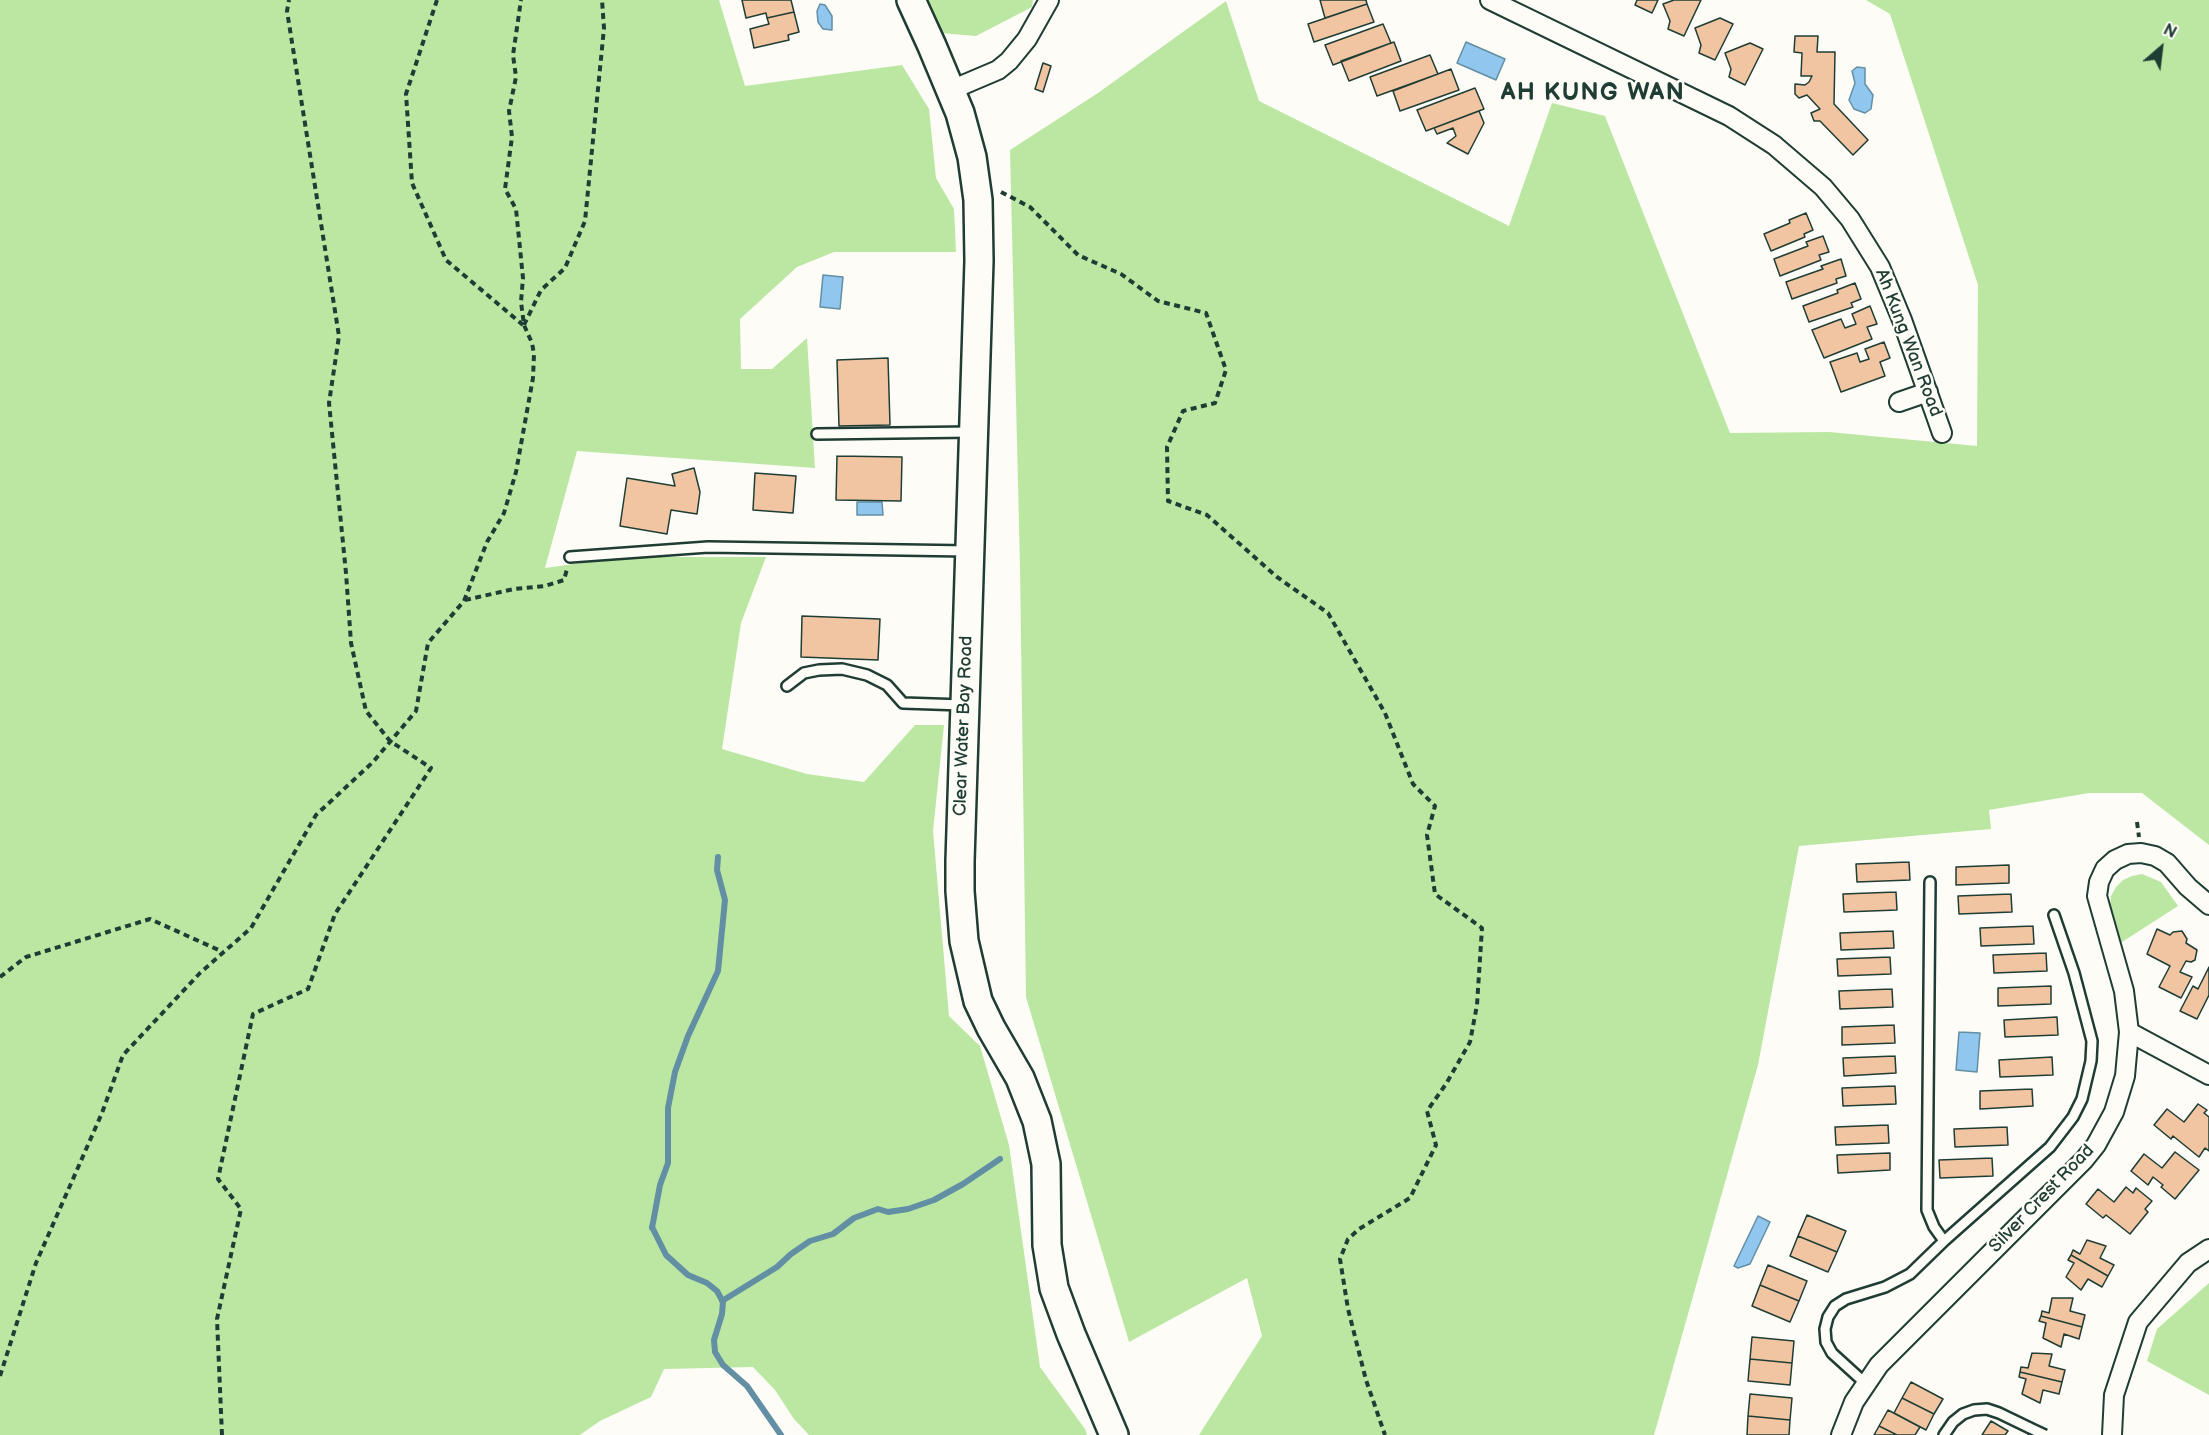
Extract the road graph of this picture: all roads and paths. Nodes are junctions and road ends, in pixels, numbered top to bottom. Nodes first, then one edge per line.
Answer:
1 (289, 0) edge
2 (436, 0) edge
3 (521, 0) edge
4 (602, 0) edge
5 (911, 0) edge
6 (1048, 0) edge
7 (1490, 0) edge
8 (951, 90) junction
9 (992, 188) dead end
10 (524, 325) junction
11 (1928, 392) junction
12 (1899, 402) dead end
13 (974, 432) junction
14 (1942, 433) dead end
15 (817, 434) dead end
16 (970, 551) junction
17 (570, 557) joint
18 (464, 601) junction
19 (787, 686) dead end
20 (965, 705) junction
21 (390, 741) junction
22 (1930, 882) dead end
23 (2209, 905) edge
24 (2054, 915) dead end
25 (223, 952) junction
26 (0, 977) edge
27 (2129, 1032) junction
28 (2209, 1074) edge
29 (1944, 1241) junction
30 (2209, 1250) edge
31 (0, 1376) edge
32 (1865, 1383) junction
33 (2032, 1431) edge
34 (222, 1435) edge
35 (1114, 1435) edge
36 (1385, 1435) edge
37 (1841, 1435) edge
38 (1944, 1435) edge
39 (2045, 1435) edge
40 (2052, 1435) edge
41 (2112, 1435) edge

1 - 21 path
2 - 10 path
3 - 10 path
4 - 10 path
5 - 8 main road, Clear Water Bay Road
6 - 8 street
7 - 11 street, Ah Kung Wan Road
8 - 13 main road, Clear Water Bay Road
9 - 36 path
10 - 18 path
11 - 12 street
11 - 14 street, Ah Kung Wan Road
13 - 15 lane
13 - 16 main road, Clear Water Bay Road
16 - 17 lane
16 - 20 main road, Clear Water Bay Road
17 - 18 path
18 - 21 path
19 - 20 lane
20 - 35 main road, Clear Water Bay Road
21 - 25 path
21 - 34 path
22 - 29 lane
23 - 27 street, Silver Crest Road
24 - 29 lane
25 - 26 path
25 - 31 path
27 - 28 street
27 - 32 street, Silver Crest Road
29 - 32 lane
30 - 41 street
32 - 37 street, Silver Crest Road
33 - 38 lane
33 - 39 lane, bridge
33 - 40 lane

